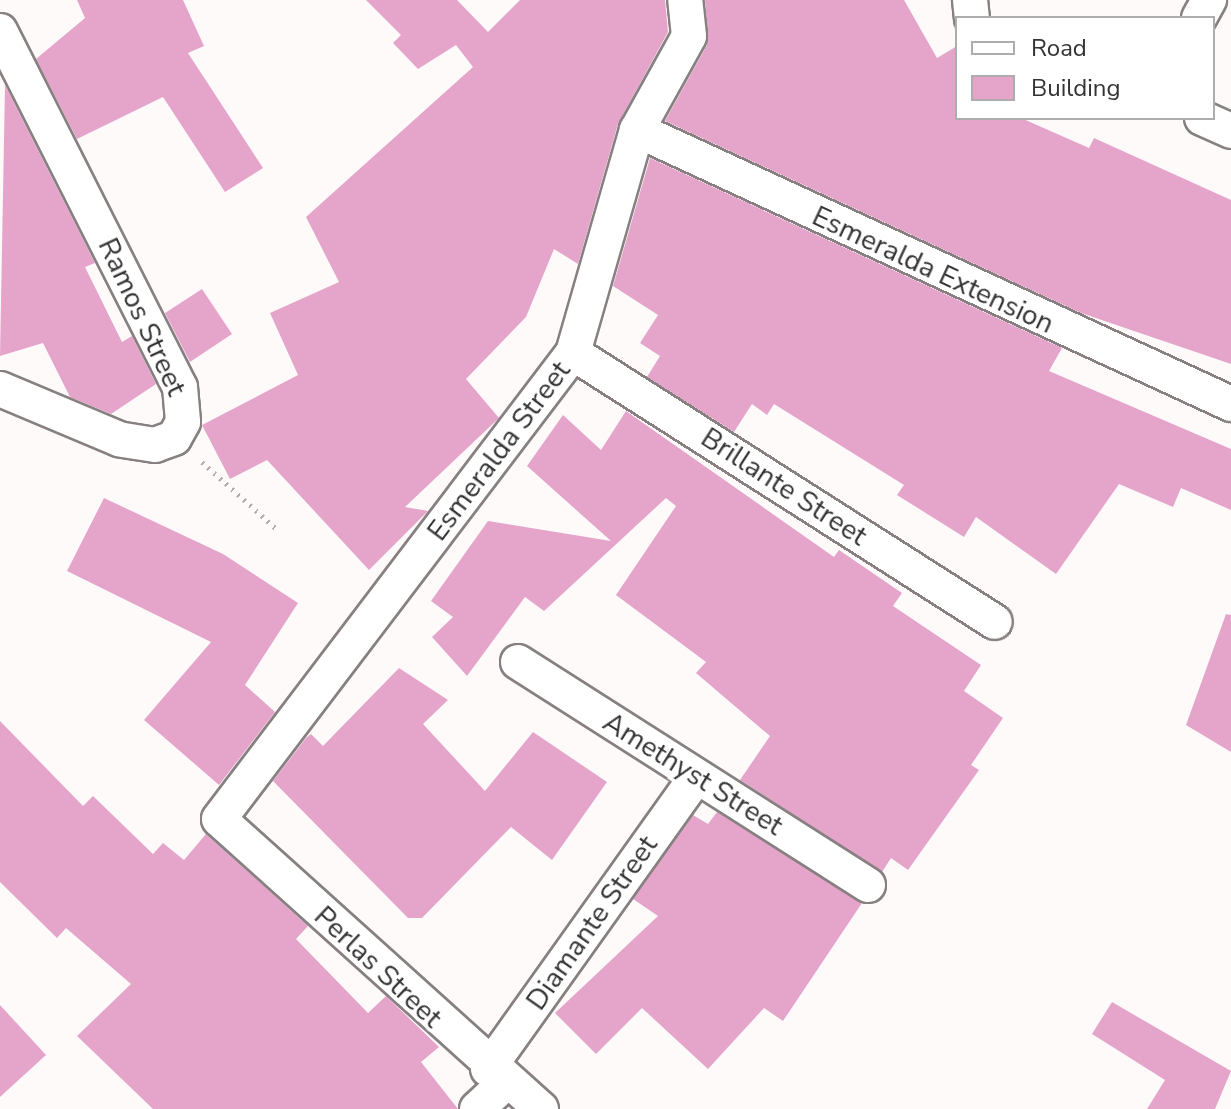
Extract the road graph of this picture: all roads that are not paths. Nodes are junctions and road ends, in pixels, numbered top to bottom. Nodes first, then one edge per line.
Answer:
1 (685, 0) edge
2 (0, 31) edge
3 (1206, 120) edge
4 (637, 130) junction
5 (1231, 131) edge
6 (573, 353) junction
7 (0, 389) edge
8 (1231, 404) edge
9 (995, 622) dead end
10 (518, 662) dead end
11 (696, 777) junction
12 (219, 819) joint
13 (868, 885) dead end
14 (496, 1076) junction
15 (477, 1109) edge
16 (541, 1109) edge

1 - 4 street, Esmeralda Street
2 - 7 street, Ramos Street
3 - 5 street
4 - 6 street, Esmeralda Street
4 - 8 street, Esmeralda Extension
6 - 9 street, Brillante Street
6 - 12 street, Esmeralda Street
10 - 11 street, Amethyst Street
11 - 13 street, Amethyst Street
11 - 14 street, Diamante Street
12 - 14 street, Perlas Street
14 - 15 street, Diamante Street
14 - 16 street, Perlas Street

